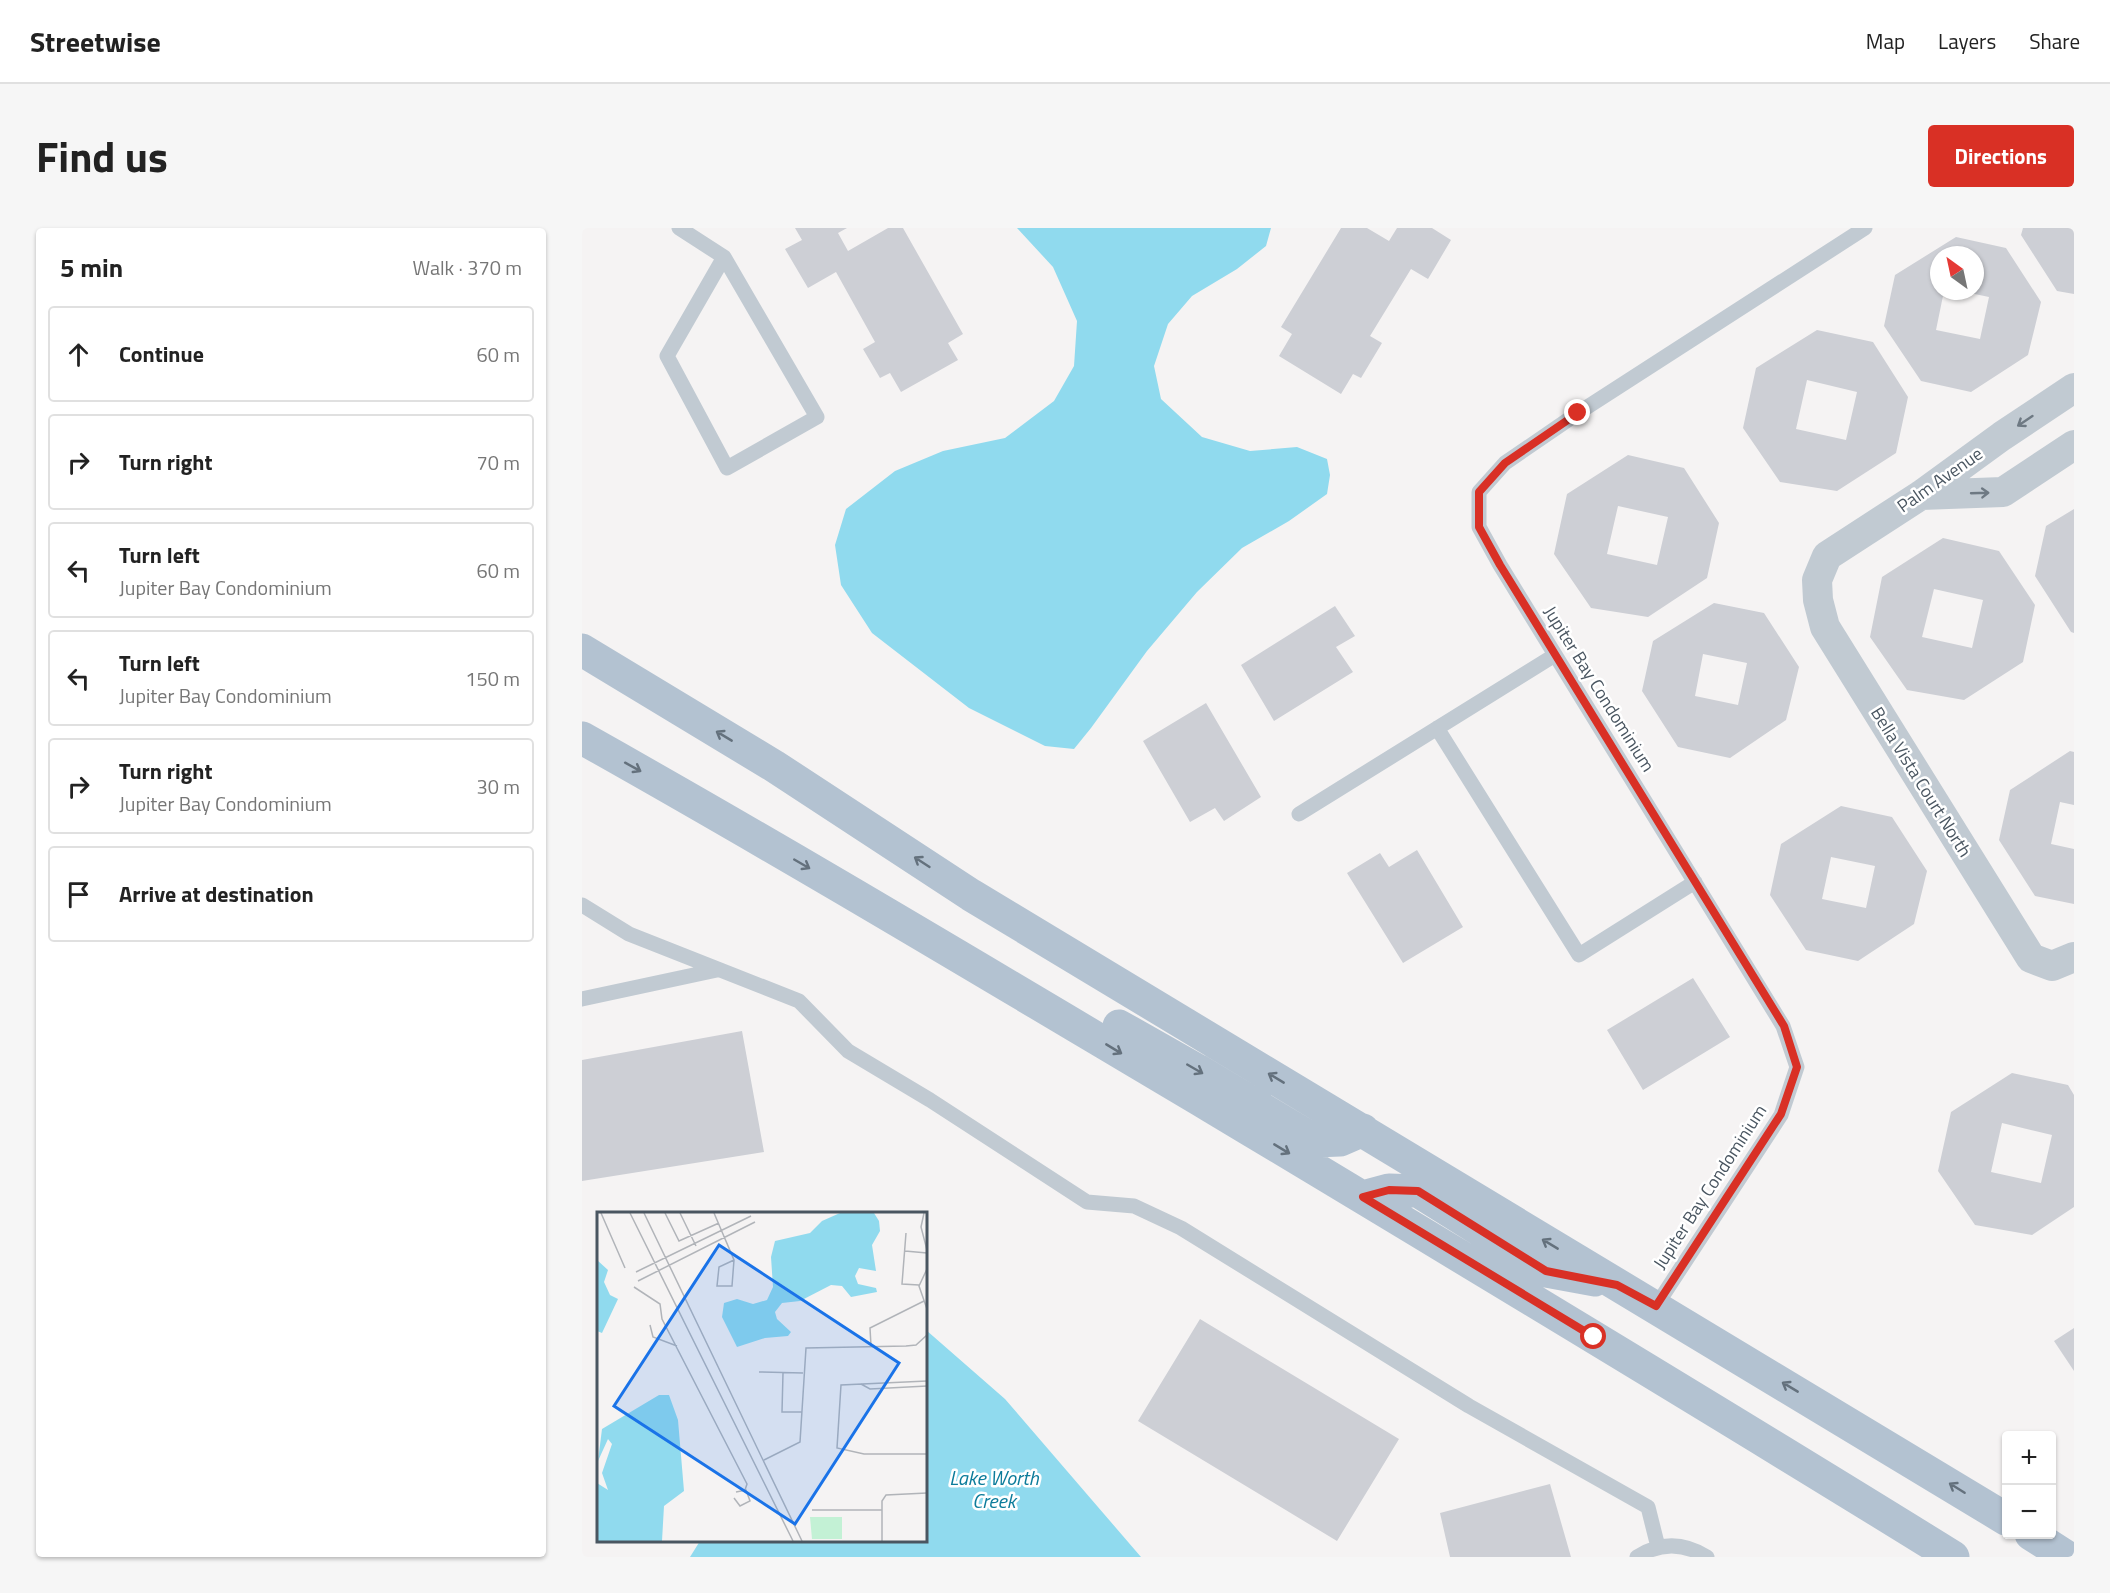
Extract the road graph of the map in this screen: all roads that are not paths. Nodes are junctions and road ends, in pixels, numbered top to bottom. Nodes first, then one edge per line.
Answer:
1 (679, 228) edge
2 (1835, 228) edge
3 (1865, 228) edge
4 (1844, 242) junction
5 (724, 257) junction
6 (2074, 388) edge
7 (2074, 444) edge
8 (1921, 495) junction
9 (1817, 580) joint
10 (582, 650) edge
11 (1555, 655) junction
12 (1437, 728) junction
13 (582, 738) edge
14 (1299, 814) dead end
15 (1695, 882) junction
16 (582, 904) edge
17 (935, 942) junction
18 (2063, 961) edge
19 (717, 970) junction
20 (582, 999) edge
21 (1363, 1130) junction
22 (1363, 1197) junction
23 (1617, 1285) junction
24 (1656, 1306) junction
25 (2002, 1516) edge
26 (2039, 1539) edge
27 (1658, 1546) junction
28 (1637, 1557) edge
29 (1707, 1557) edge
30 (1953, 1557) edge
31 (2067, 1557) edge

1 - 5 lane
2 - 4 lane
3 - 4 lane, Jupiter Bay Condominium
4 - 11 lane, Jupiter Bay Condominium
5 - 5 lane
6 -> 8 street, Palm Avenue
8 -> 7 street
8 - 9 street, Palm Avenue
9 - 18 street, Bella Vista Court North
21 -> 10 main road
11 - 12 lane
11 - 15 lane, Jupiter Bay Condominium
12 - 14 lane
12 - 15 lane
13 -> 17 main road
15 - 24 lane, Jupiter Bay Condominium
16 - 19 lane
17 -> 21 main road
17 -> 22 main road
19 - 20 lane
19 - 27 lane
23 -> 21 main road
22 - 23 main road
22 - 30 main road
23 - 24 main road
25 -> 24 main road
26 - 31 main road
27 - 28 lane
27 - 29 lane

